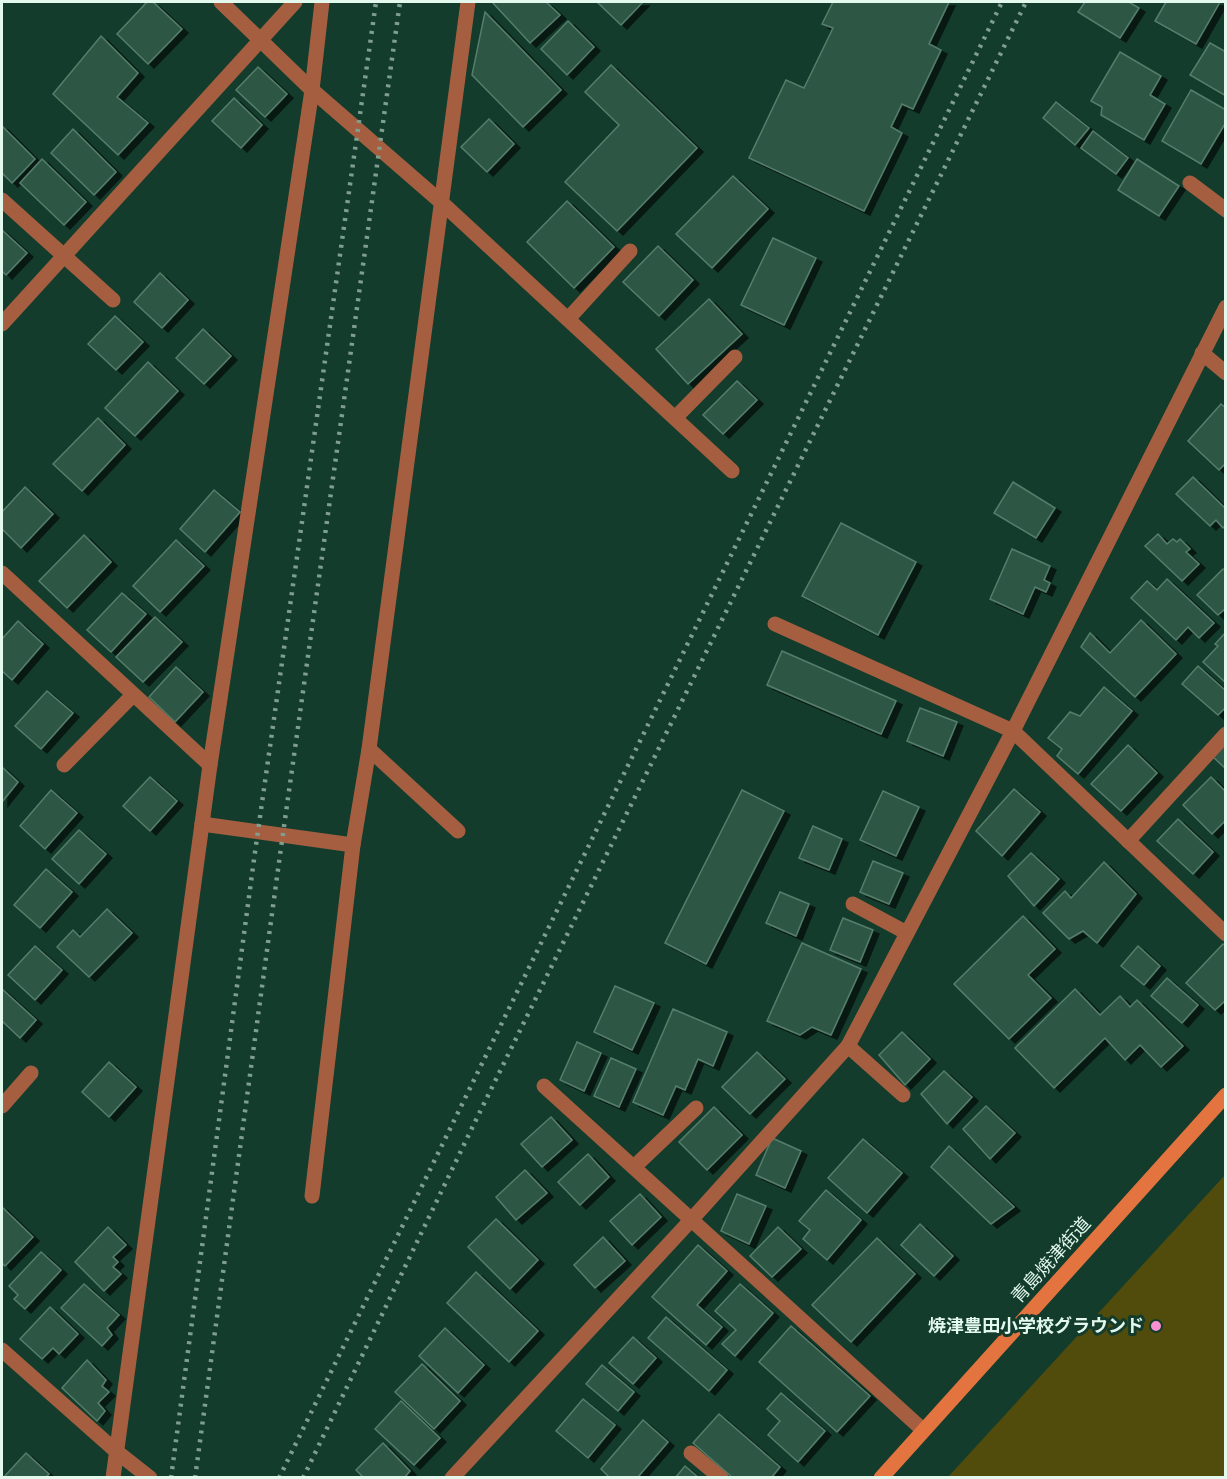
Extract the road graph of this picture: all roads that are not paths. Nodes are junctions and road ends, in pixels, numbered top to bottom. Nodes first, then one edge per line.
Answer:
1 (221, 2) edge
2 (295, 2) edge
3 (322, 2) edge
4 (468, 2) edge
5 (261, 39) junction
6 (312, 90) junction
7 (1190, 183) dead end
8 (2, 200) edge
9 (441, 201) junction
10 (1226, 210) edge
11 (630, 251) dead end
12 (63, 255) junction
13 (113, 300) dead end
14 (1226, 307) edge
15 (568, 319) junction
16 (2, 324) edge
17 (1202, 353) junction
18 (735, 357) dead end
19 (1226, 373) edge
20 (675, 418) junction
21 (732, 471) dead end
22 (2, 573) edge
23 (776, 624) dead end
24 (133, 694) junction
25 (1012, 732) junction
26 (1226, 734) edge
27 (369, 750) junction
28 (64, 765) dead end
29 (210, 765) junction
30 (202, 824) junction
31 (458, 831) dead end
32 (1128, 841) junction
33 (353, 845) junction
34 (853, 904) dead end
35 (907, 933) junction
36 (1226, 934) edge
37 (848, 1046) junction
38 (30, 1073) dead end
39 (543, 1086) dead end
40 (903, 1095) dead end
41 (1226, 1095) edge
42 (2, 1106) edge
43 (696, 1108) dead end
44 (634, 1167) junction
45 (312, 1196) dead end
46 (692, 1219) junction
47 (2, 1350) edge
48 (923, 1430) junction
49 (117, 1452) junction
50 (691, 1453) dead end
51 (113, 1478) edge
52 (150, 1478) edge
53 (452, 1478) edge
54 (721, 1478) edge
55 (881, 1478) edge

1 - 5 street
2 - 5 street
3 - 6 street
4 - 9 street
5 - 6 street
5 - 12 street
6 - 9 street
6 - 29 street
7 - 10 street
8 - 12 street
9 - 15 street
9 - 27 street
11 - 15 street
12 - 13 street
12 - 16 street
14 - 17 street
15 - 20 street
17 - 19 street
17 - 25 street
18 - 20 street
20 - 21 street
22 - 24 street
23 - 25 street
24 - 28 street
24 - 29 street
25 - 32 street
25 - 35 street
26 - 32 street
27 - 31 street
27 - 33 street
29 - 30 street
30 - 33 street
30 - 49 street
32 - 36 street
33 - 45 street
34 - 35 street
35 - 37 street
37 - 40 street
37 - 46 street
38 - 42 street
39 - 44 street
41 - 48 main road, 青島焼津街道
43 - 44 street
44 - 46 street
46 - 48 street
46 - 53 street
47 - 49 street
48 - 55 main road, 青島焼津街道
49 - 51 street
49 - 52 street
50 - 54 street

